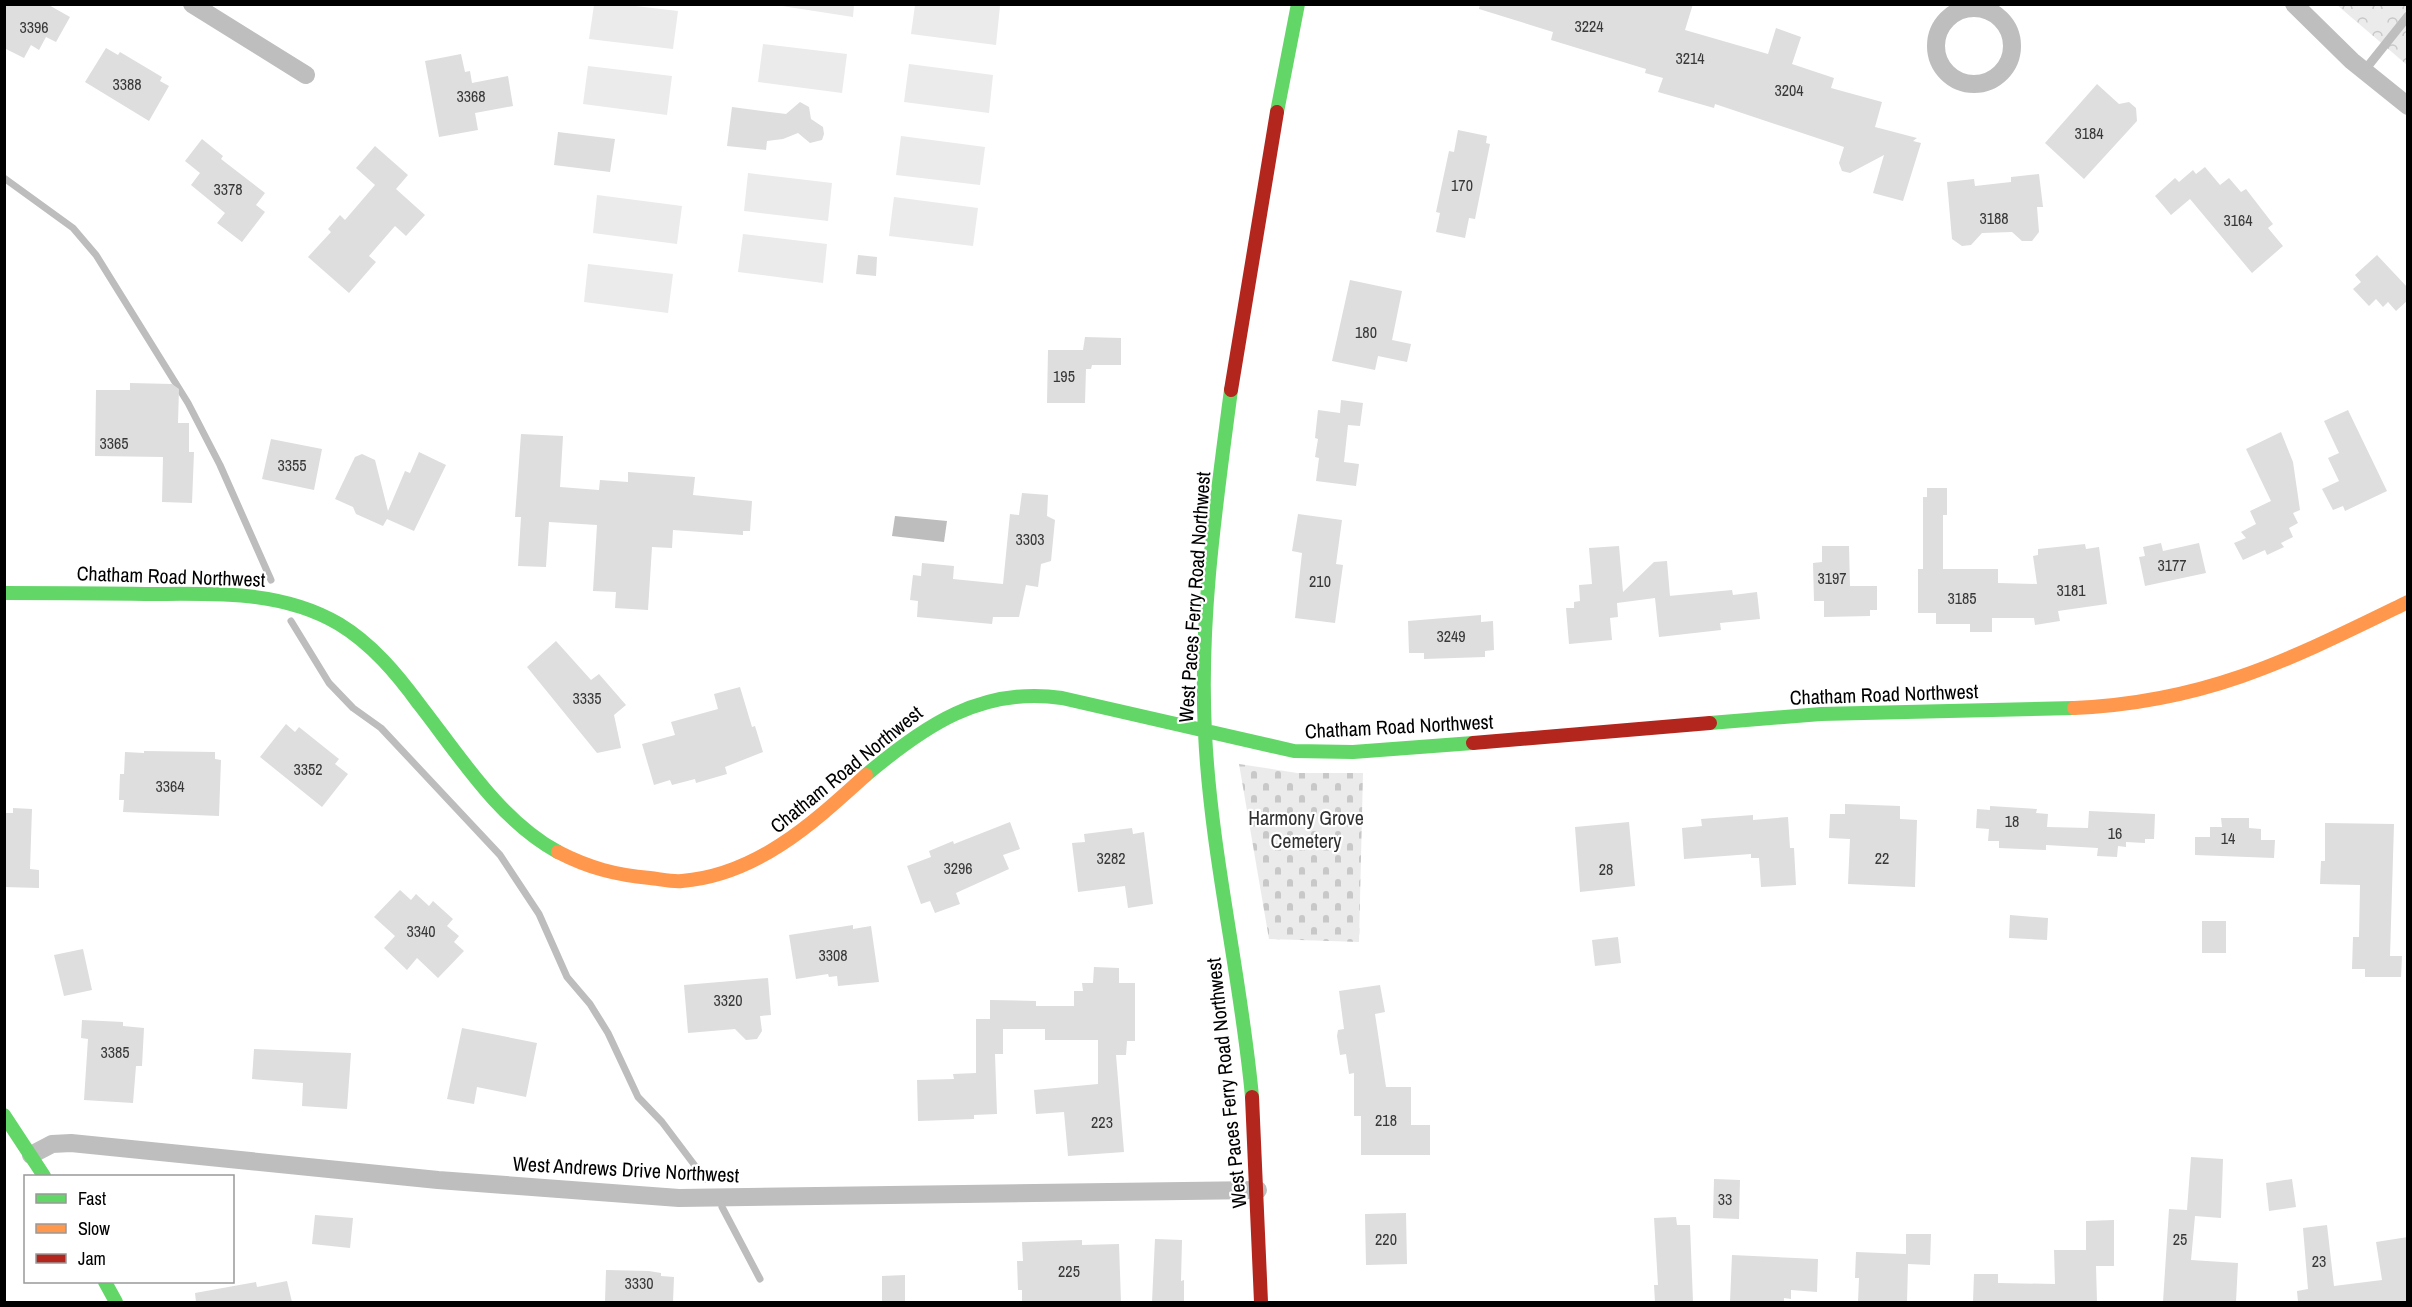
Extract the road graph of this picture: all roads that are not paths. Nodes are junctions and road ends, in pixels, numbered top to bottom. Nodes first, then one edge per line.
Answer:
1 (192, 4) edge
2 (2294, 4) edge
3 (1295, 5) edge
4 (1952, 8) edge
5 (2408, 16) edge
6 (2364, 71) junction
7 (306, 75) dead end
8 (2408, 106) edge
9 (4, 593) edge
10 (2408, 602) edge
11 (1205, 734) junction
12 (4, 1114) edge
13 (31, 1155) junction
14 (43, 1175) edge
15 (1258, 1190) junction
16 (106, 1283) edge
17 (116, 1302) edge
18 (1261, 1302) edge

1 - 7 street
2 - 6 street
3 - 11 street, West Paces Ferry Road Northwest
4 - 4 street
5 - 6 lane
6 - 8 street
9 - 11 street, Chatham Road Northwest
10 - 11 street, Chatham Road Northwest
11 - 15 street, West Paces Ferry Road Northwest
12 - 13 street
13 - 14 street
13 - 15 street, West Andrews Drive Northwest
15 - 18 street, West Paces Ferry Road Northwest
16 - 17 street

